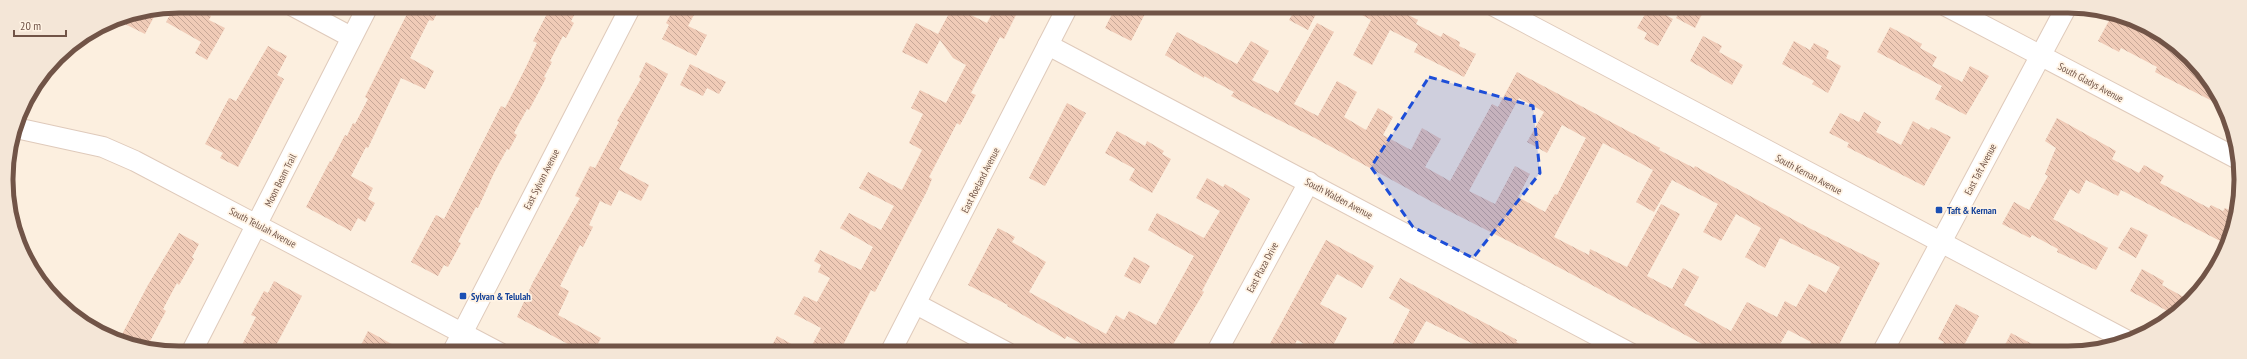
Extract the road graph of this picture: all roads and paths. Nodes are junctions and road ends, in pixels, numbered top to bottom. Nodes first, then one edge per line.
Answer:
1 (306, 13) edge
2 (364, 13) edge
3 (627, 13) edge
4 (1064, 13) edge
5 (1507, 13) edge
6 (1960, 13) edge
7 (2063, 13) edge
8 (351, 37) junction
9 (1048, 45) junction
10 (2041, 54) junction
11 (21, 129) edge
12 (2233, 156) edge
13 (1309, 182) junction
14 (257, 224) junction
15 (1941, 243) junction
16 (916, 304) junction
17 (462, 332) junction
18 (2121, 337) edge
19 (195, 346) edge
20 (455, 346) edge
21 (487, 346) edge
22 (894, 346) edge
23 (995, 346) edge
24 (1220, 346) edge
25 (1617, 346) edge
26 (1886, 346) edge

1 - 8 street
2 - 8 street, Moon Beam Trail
3 - 17 street, East Sylvan Avenue
4 - 9 street, East Roeland Avenue
5 - 15 street, South Kernan Avenue
6 - 10 street, South Gladys Avenue
7 - 10 street, East Taft Avenue
8 - 14 street, Moon Beam Trail
9 - 13 street, South Walden Avenue
9 - 16 street, East Roeland Avenue
10 - 12 street, South Gladys Avenue
10 - 15 street, East Taft Avenue
11 - 14 street, South Telulah Avenue
13 - 24 street, East Plaza Drive
13 - 25 street, South Walden Avenue
14 - 17 street, South Telulah Avenue
14 - 19 street, Moon Beam Trail
15 - 18 street, South Kernan Avenue
15 - 26 street, East Taft Avenue
16 - 22 street, East Roeland Avenue
16 - 23 street
17 - 20 street, East Sylvan Avenue
17 - 21 street, South Telulah Avenue

